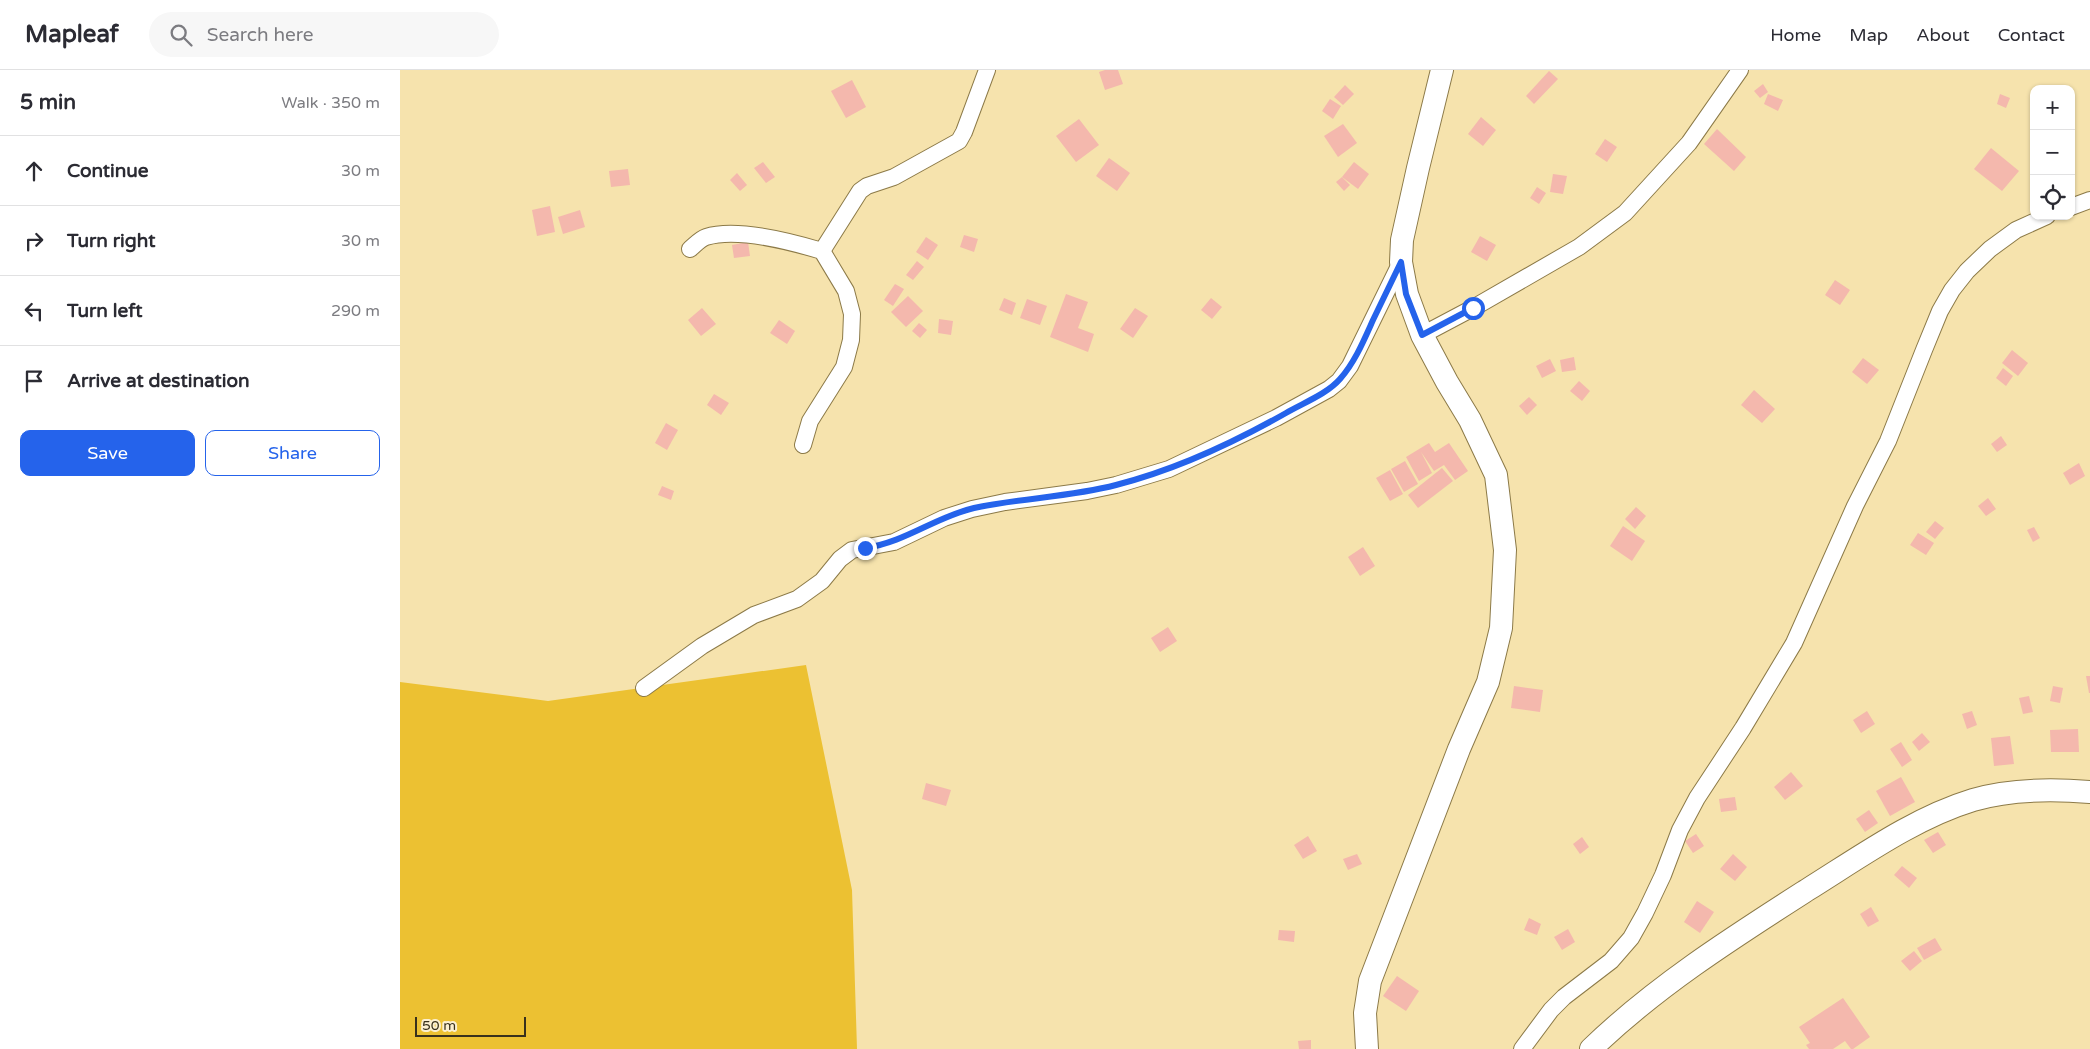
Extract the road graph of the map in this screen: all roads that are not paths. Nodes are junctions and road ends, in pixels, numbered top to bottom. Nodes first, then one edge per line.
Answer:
1 (987, 70) edge
2 (1442, 70) edge
3 (1740, 70) edge
4 (2090, 200) edge
5 (2075, 206) edge
6 (2038, 220) edge
7 (690, 249) dead end
8 (822, 251) junction
9 (1401, 262) junction
10 (1422, 335) junction
11 (803, 445) dead end
12 (644, 688) dead end
13 (2090, 792) edge
14 (1367, 1049) edge
15 (1522, 1049) edge
16 (1591, 1049) edge

1 - 8 street
2 - 9 main road
3 - 10 street
4 - 5 street
6 - 15 street
7 - 8 street
8 - 11 street
9 - 10 main road
9 - 12 street
10 - 14 main road
13 - 16 main road

